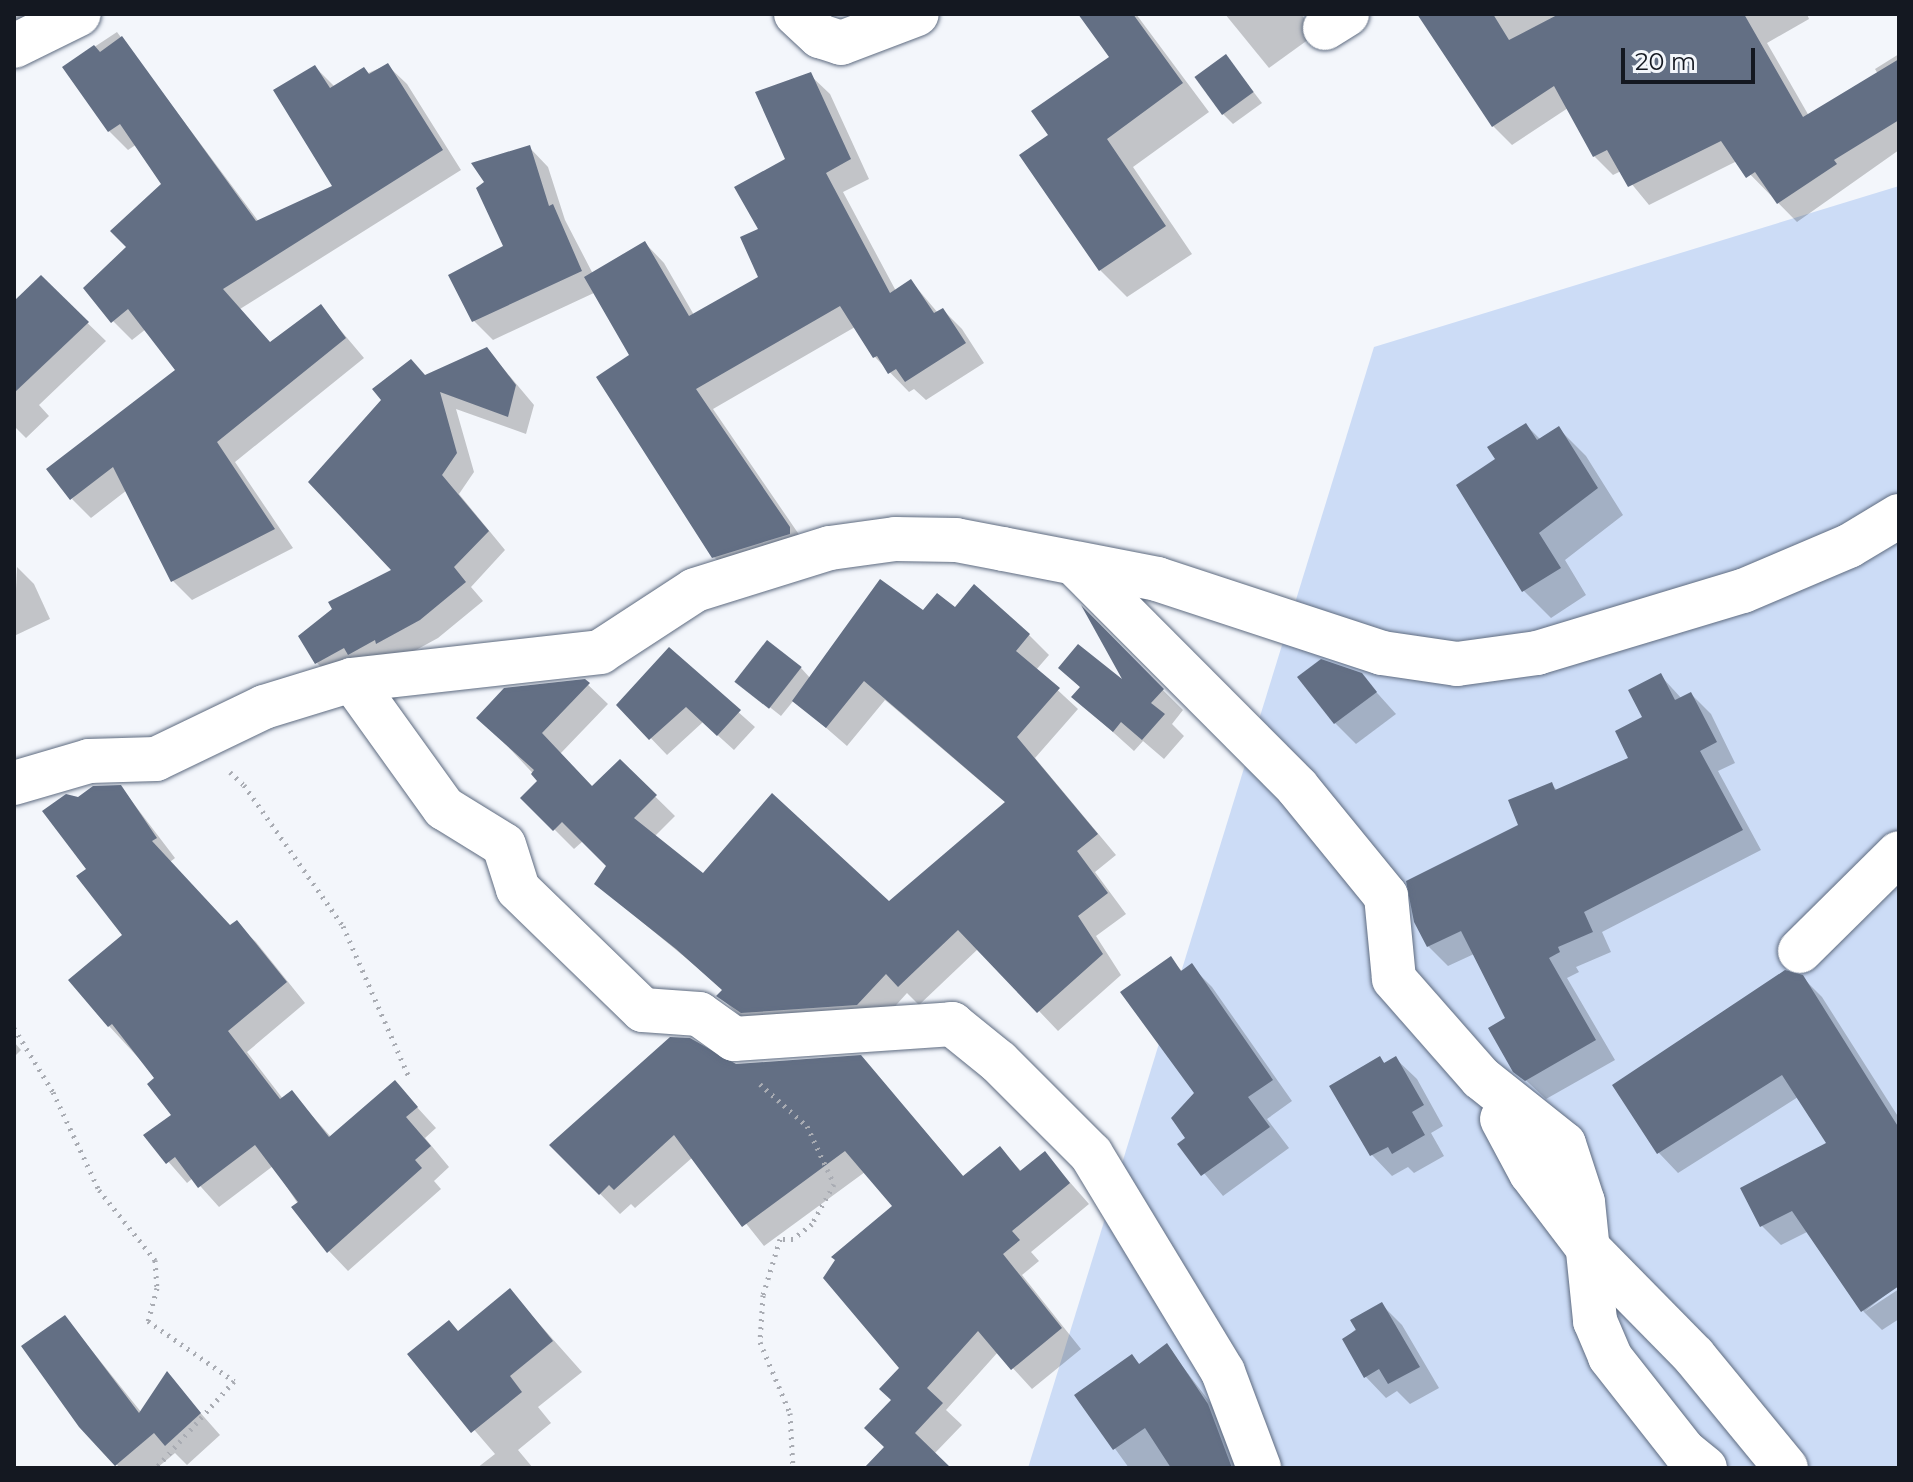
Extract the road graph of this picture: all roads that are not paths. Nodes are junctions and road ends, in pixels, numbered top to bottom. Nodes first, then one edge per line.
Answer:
1 (79, 14) edge
2 (796, 14) edge
3 (917, 14) edge
4 (14, 46) edge
5 (1899, 516) edge
6 (1075, 564) junction
7 (352, 680) junction
8 (14, 783) edge
9 (1899, 853) edge
10 (1800, 951) dead end
11 (1502, 1119) dead end
12 (1588, 1248) junction
13 (1259, 1468) edge
14 (1705, 1468) edge
15 (1786, 1468) edge

1 - 4 street
2 - 3 street
5 - 6 street
6 - 7 street
6 - 12 street
7 - 8 street
7 - 13 street
9 - 10 street
11 - 12 street
12 - 14 street
12 - 15 street

